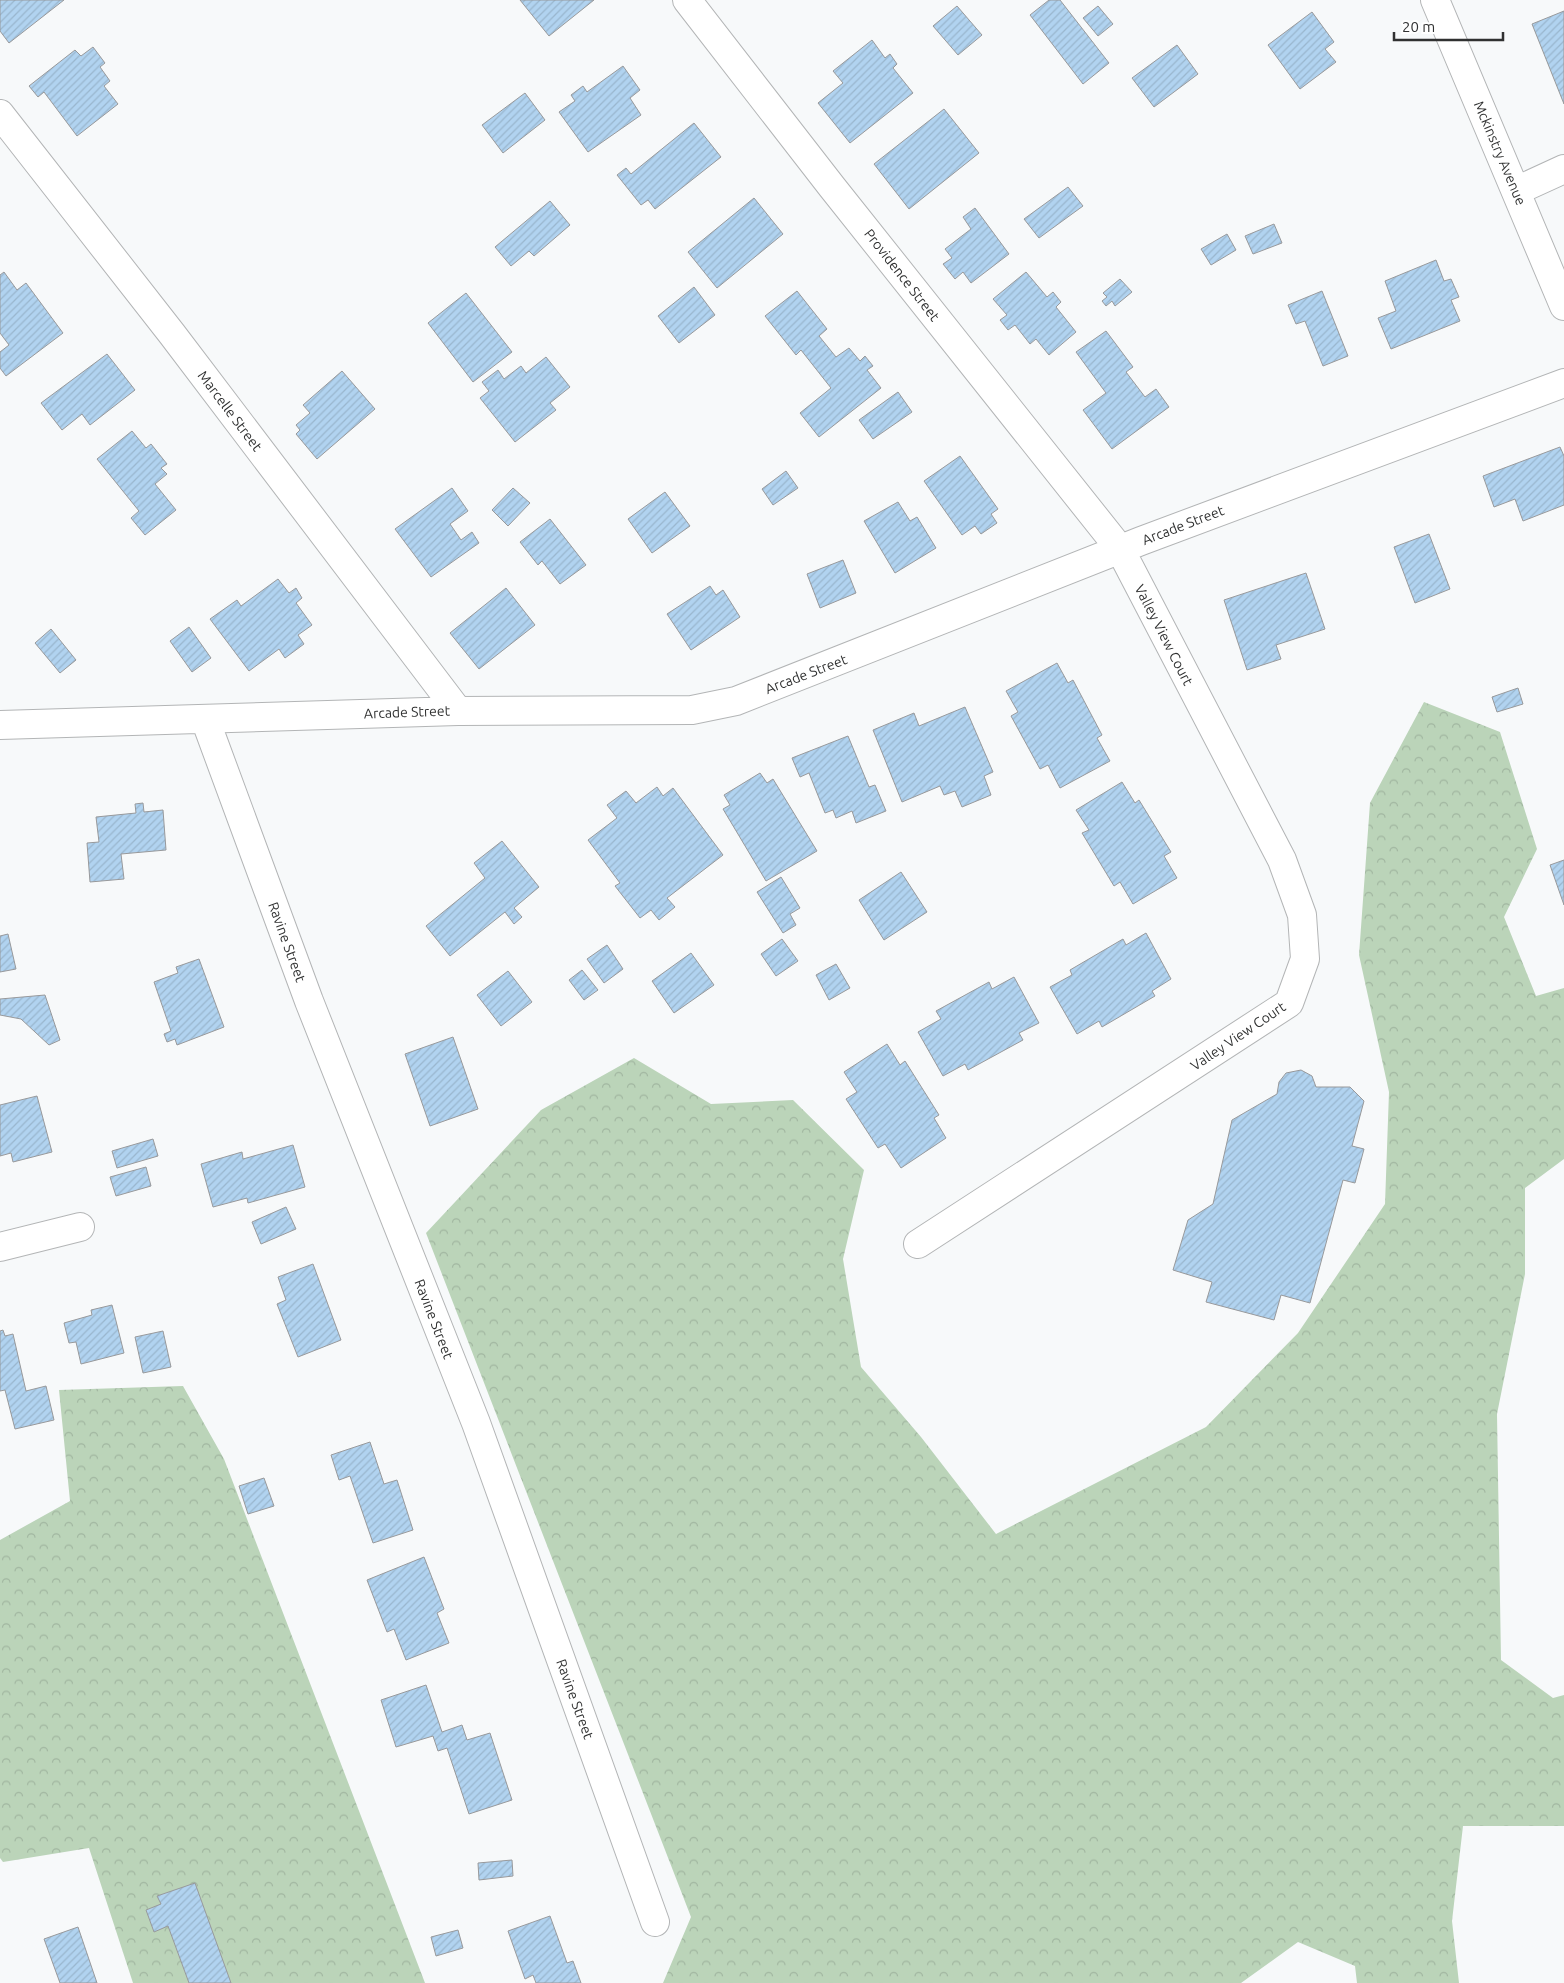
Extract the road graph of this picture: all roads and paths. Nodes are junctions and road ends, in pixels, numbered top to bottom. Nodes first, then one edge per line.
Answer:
1 (687, 0) edge
2 (1435, 0) edge
3 (0, 114) edge
4 (1564, 169) edge
5 (1516, 191) junction
6 (1564, 306) edge
7 (1564, 383) edge
8 (1120, 549) junction
9 (458, 710) junction
10 (205, 720) junction
11 (0, 725) edge
12 (80, 1227) dead end
13 (918, 1244) dead end
14 (0, 1247) edge
15 (655, 1922) dead end

1 - 8 street, Providence Street
2 - 5 street, Mckinstry Avenue
3 - 9 street, Marcelle Street
4 - 5 street
5 - 6 street, Mckinstry Avenue
7 - 8 street, Arcade Street
8 - 9 street, Arcade Street
8 - 13 street, Valley View Court
9 - 10 street, Arcade Street
10 - 11 street, Arcade Street
10 - 15 street, Ravine Street
12 - 14 street

